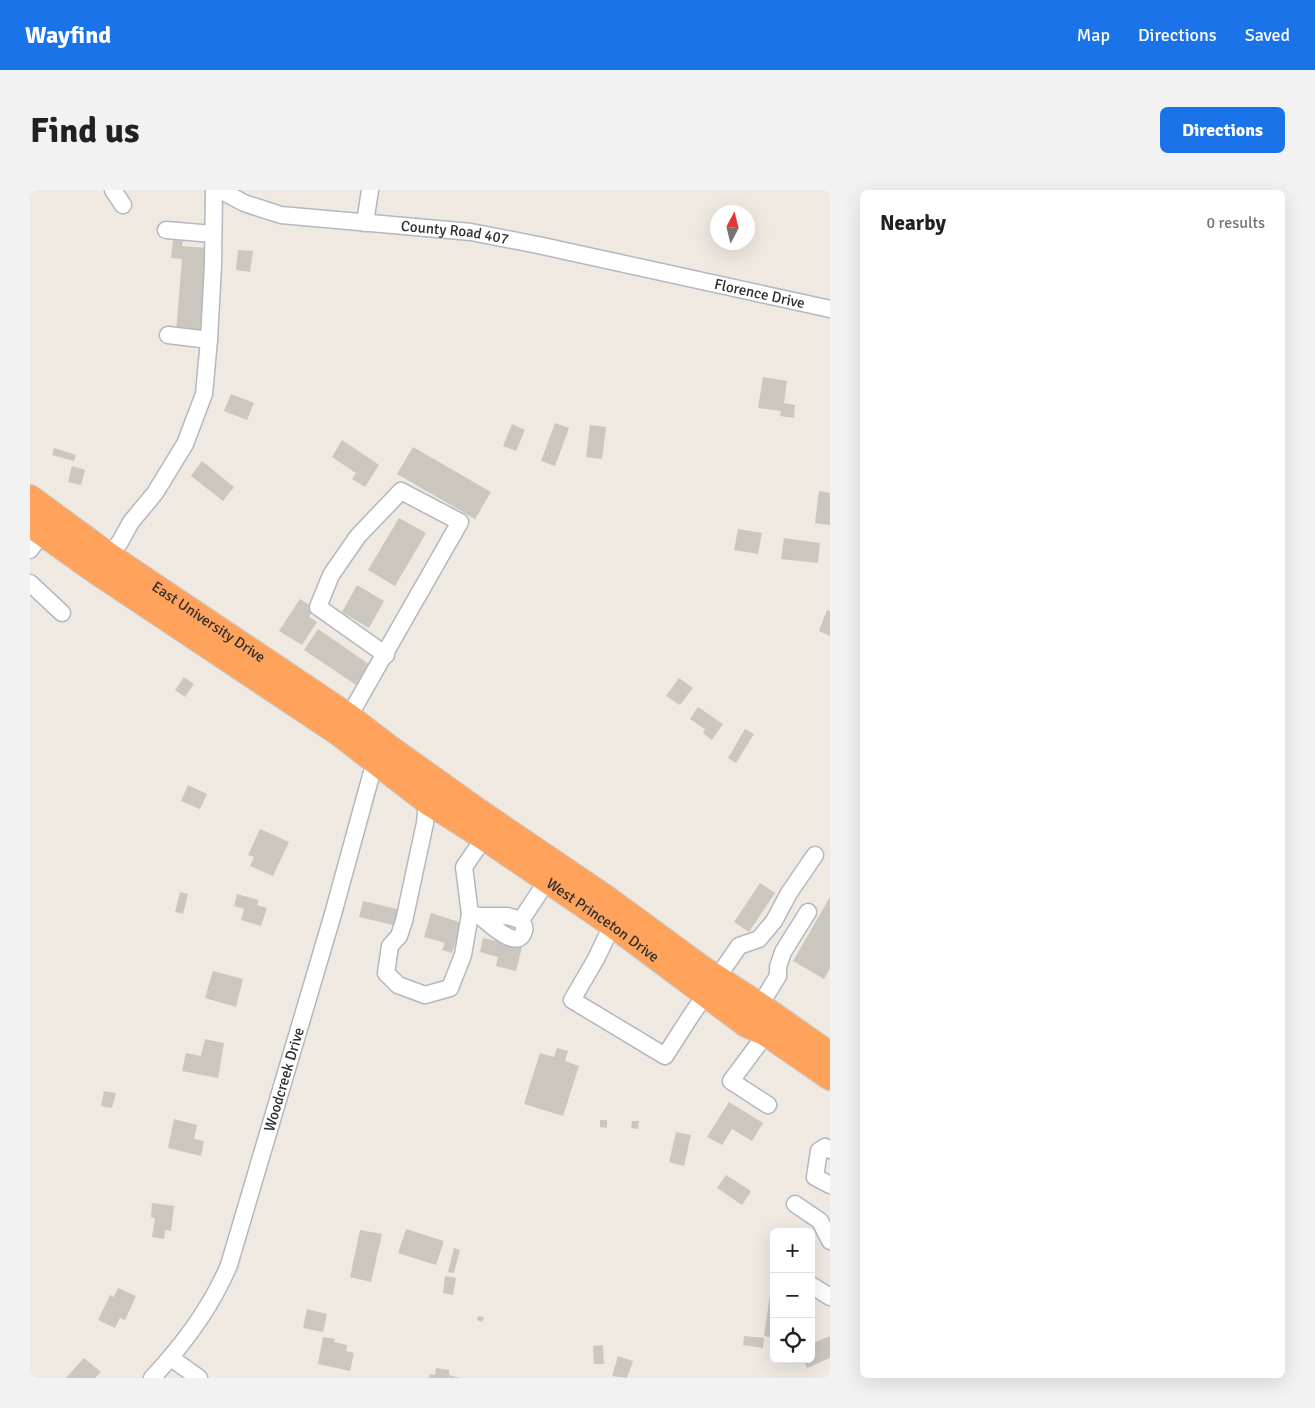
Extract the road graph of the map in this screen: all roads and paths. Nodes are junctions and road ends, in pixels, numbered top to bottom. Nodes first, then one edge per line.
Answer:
1 (113, 190) edge
2 (214, 190) edge
3 (220, 190) edge
4 (370, 190) edge
5 (123, 205) dead end
6 (365, 223) junction
7 (166, 230) dead end
8 (213, 234) junction
9 (691, 279) joint
10 (830, 309) edge
11 (168, 335) dead end
12 (209, 340) junction
13 (30, 497) edge
14 (34, 536) edge
15 (109, 555) junction
16 (30, 583) edge
17 (62, 612) dead end
18 (386, 655) junction
19 (344, 725) junction
20 (381, 754) junction
21 (428, 802) junction
22 (484, 838) junction
23 (815, 855) dead end
24 (547, 881) junction
25 (808, 912) dead end
26 (475, 915) junction
27 (612, 925) junction
28 (712, 985) junction
29 (760, 1005) junction
30 (766, 1034) junction
31 (830, 1054) edge
32 (830, 1078) edge
33 (768, 1105) dead end
34 (830, 1150) edge
35 (830, 1185) edge
36 (794, 1204) dead end
37 (830, 1241) edge
38 (815, 1287) edge
39 (830, 1296) edge
40 (172, 1358) junction
41 (152, 1378) edge
42 (199, 1378) edge

1 - 5 street
2 - 8 street
3 - 6 street, County Road 407
4 - 6 street
6 - 9 street, County Road 407
7 - 8 street
8 - 12 street
9 - 10 street, Florence Drive
11 - 12 street
12 - 15 street
13 - 15 highway, East University Drive
14 - 19 highway, East University Drive
15 - 19 highway, East University Drive
16 - 17 street
18 - 18 street
18 - 19 street
19 - 20 highway, East University Drive
20 - 21 highway, West Princeton Drive
20 - 28 highway, West Princeton Drive
20 - 40 street, Woodcreek Drive
21 - 22 highway, West Princeton Drive
21 - 26 street
22 - 24 highway, West Princeton Drive
22 - 26 street
23 - 28 street
24 - 26 street
24 - 27 highway, West Princeton Drive
25 - 29 street
27 - 28 highway, West Princeton Drive
27 - 28 street
28 - 29 highway, West Princeton Drive
28 - 30 highway, West Princeton Drive
29 - 31 highway, West Princeton Drive
30 - 32 highway, West Princeton Drive
30 - 33 street
34 - 35 street
36 - 37 street
38 - 39 street
40 - 41 street, Woodcreek Drive
40 - 42 street

